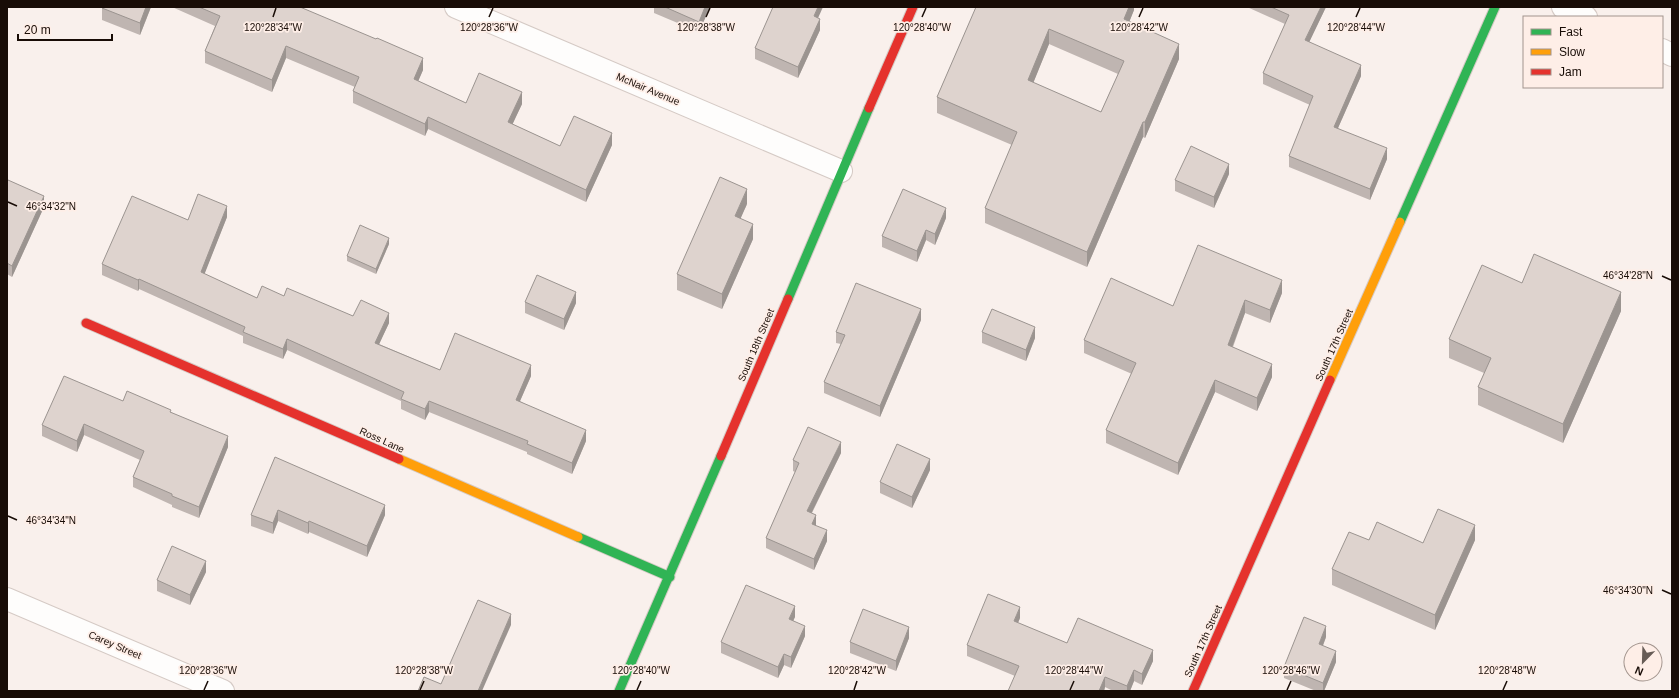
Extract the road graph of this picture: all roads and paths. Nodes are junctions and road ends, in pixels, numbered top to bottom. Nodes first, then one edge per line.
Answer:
1 (456, 7) edge
2 (912, 7) edge
3 (1495, 7) edge
4 (1563, 7) edge
5 (1584, 16) edge
6 (1663, 50) edge
7 (1672, 55) edge
8 (841, 171) junction
9 (86, 323) dead end
10 (670, 577) junction
11 (7, 599) edge
12 (223, 691) edge
13 (619, 691) edge
14 (1193, 691) edge

1 - 8 street, McNair Avenue
2 - 8 street, South 18th Street
3 - 14 street, South 17th Street
4 - 5 street
6 - 7 street
8 - 10 street, South 18th Street
9 - 10 street, Ross Lane
10 - 13 street, South 18th Street
11 - 12 street, Carey Street

